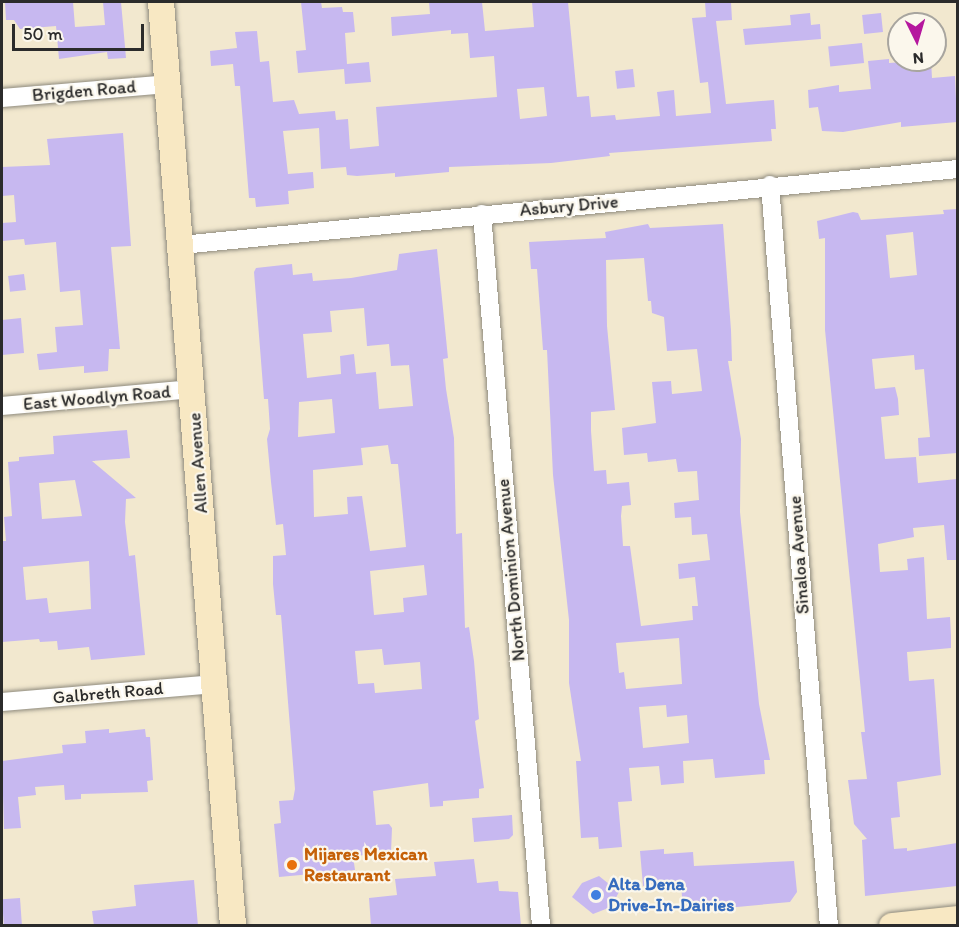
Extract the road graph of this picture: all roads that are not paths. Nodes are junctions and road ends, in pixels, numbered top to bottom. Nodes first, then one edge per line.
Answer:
1 (161, 2) edge
2 (167, 84) junction
3 (2, 98) edge
4 (957, 169) edge
5 (770, 185) junction
6 (482, 214) junction
7 (181, 245) junction
8 (192, 389) junction
9 (2, 406) edge
10 (215, 684) junction
11 (2, 702) edge
12 (957, 919) edge
13 (233, 926) edge
14 (541, 926) edge
15 (829, 926) edge
16 (892, 926) edge

1 - 2 street, Allen Avenue
2 - 3 street, Brigden Road
2 - 7 street, Allen Avenue
4 - 5 street, Asbury Drive
5 - 6 street, Asbury Drive
5 - 15 street, Sinaloa Avenue
6 - 7 street, Asbury Drive
6 - 14 street, North Dominion Avenue
7 - 8 street, Allen Avenue
8 - 9 street, East Woodlyn Road
8 - 10 street, Allen Avenue
10 - 11 street, Galbreth Road
10 - 13 street, Allen Avenue
12 - 16 street

